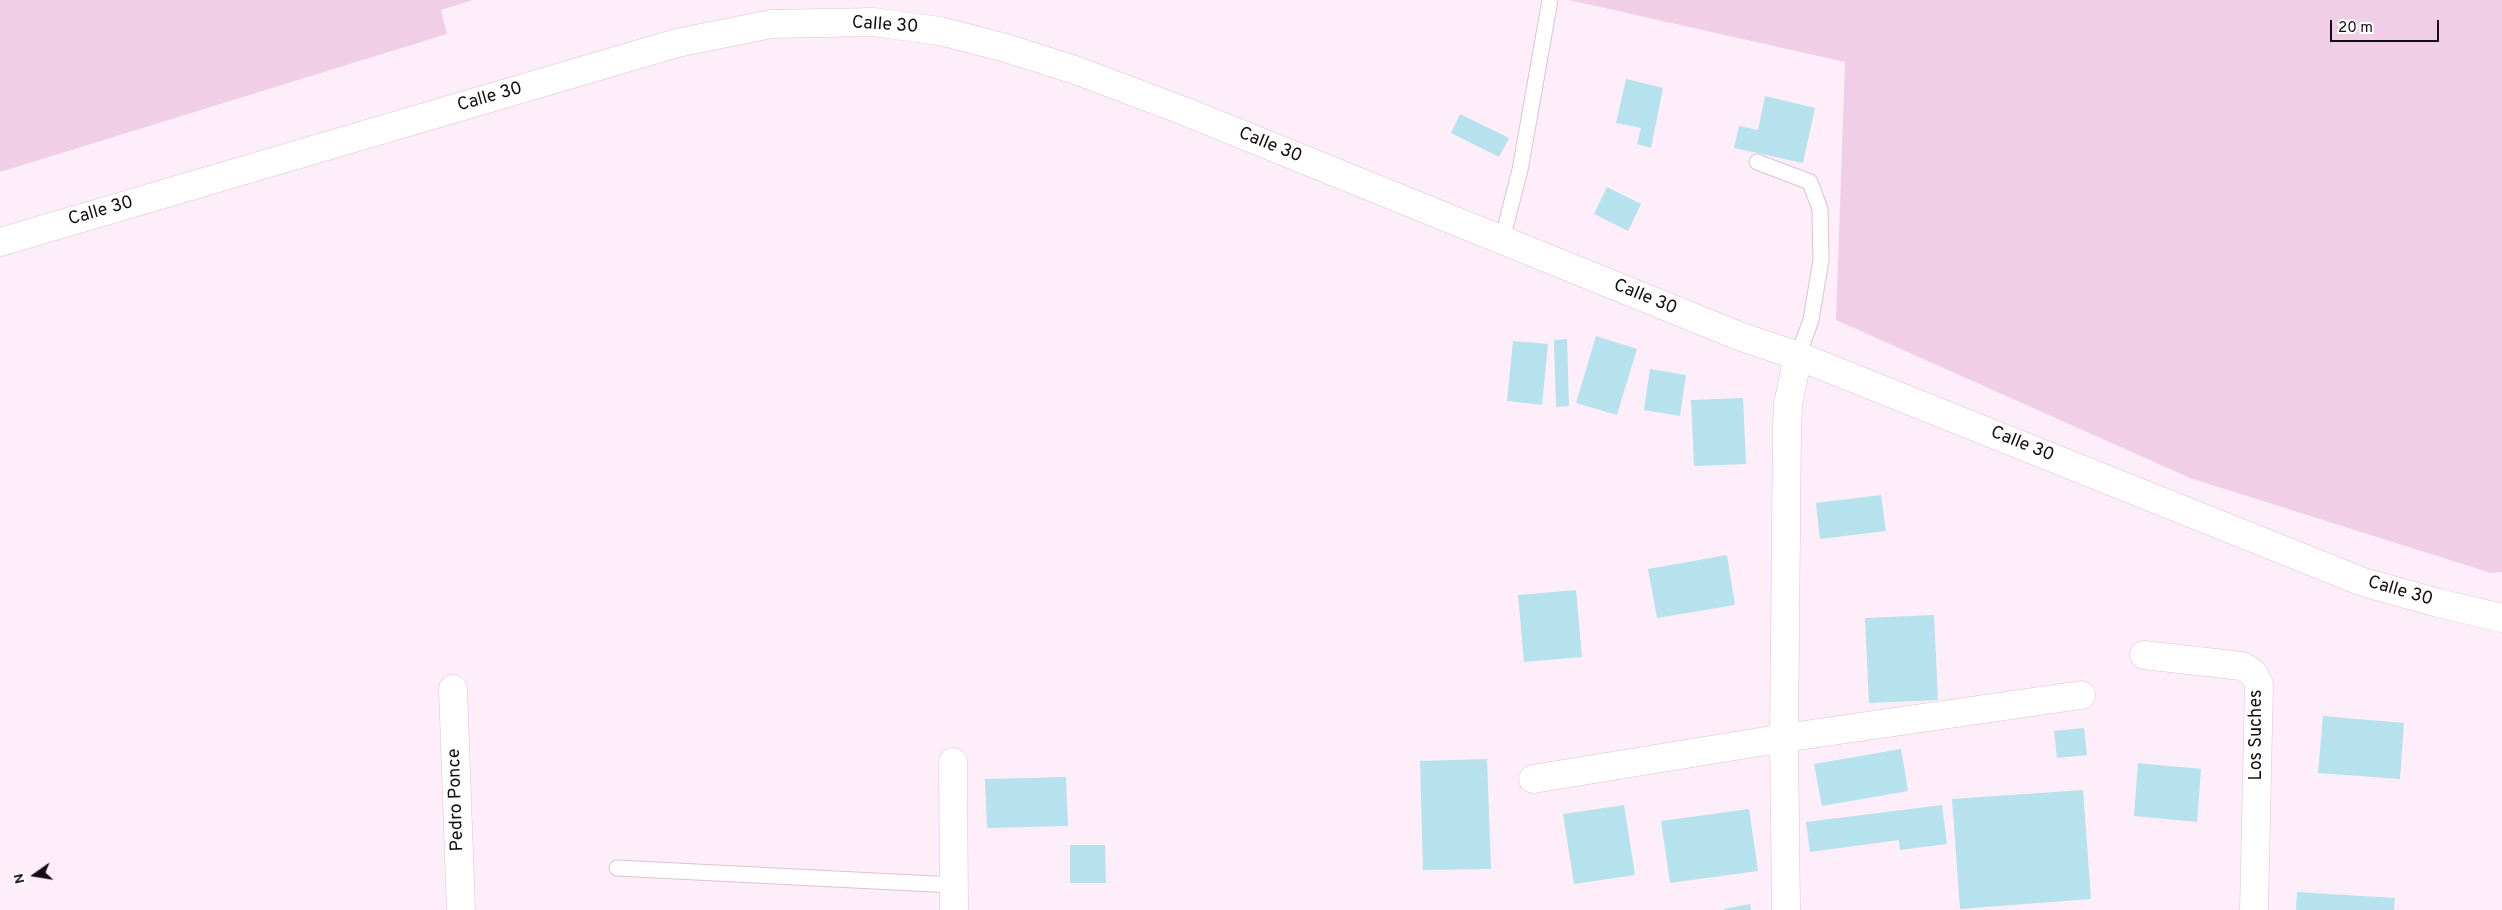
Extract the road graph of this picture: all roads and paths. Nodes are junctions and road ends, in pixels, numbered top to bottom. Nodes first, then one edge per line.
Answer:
1 (1550, 0) edge
2 (1757, 162) dead end
3 (1503, 236) junction
4 (0, 242) edge
5 (1800, 352) junction
6 (2502, 618) edge
7 (2144, 654) dead end
8 (453, 689) dead end
9 (2081, 695) dead end
10 (1784, 738) junction
11 (953, 762) dead end
12 (1533, 779) dead end
13 (617, 868) dead end
14 (954, 897) edge
15 (461, 910) edge
16 (1786, 910) edge
17 (2254, 910) edge

1 - 3 lane
2 - 5 lane
3 - 4 street, Calle 30
3 - 5 street, Calle 30
5 - 6 street, Calle 30
5 - 10 street
7 - 17 street, Los Suches
8 - 15 street, Pedro Ponce
9 - 10 street
10 - 12 street
10 - 16 street
11 - 14 street
13 - 14 lane

